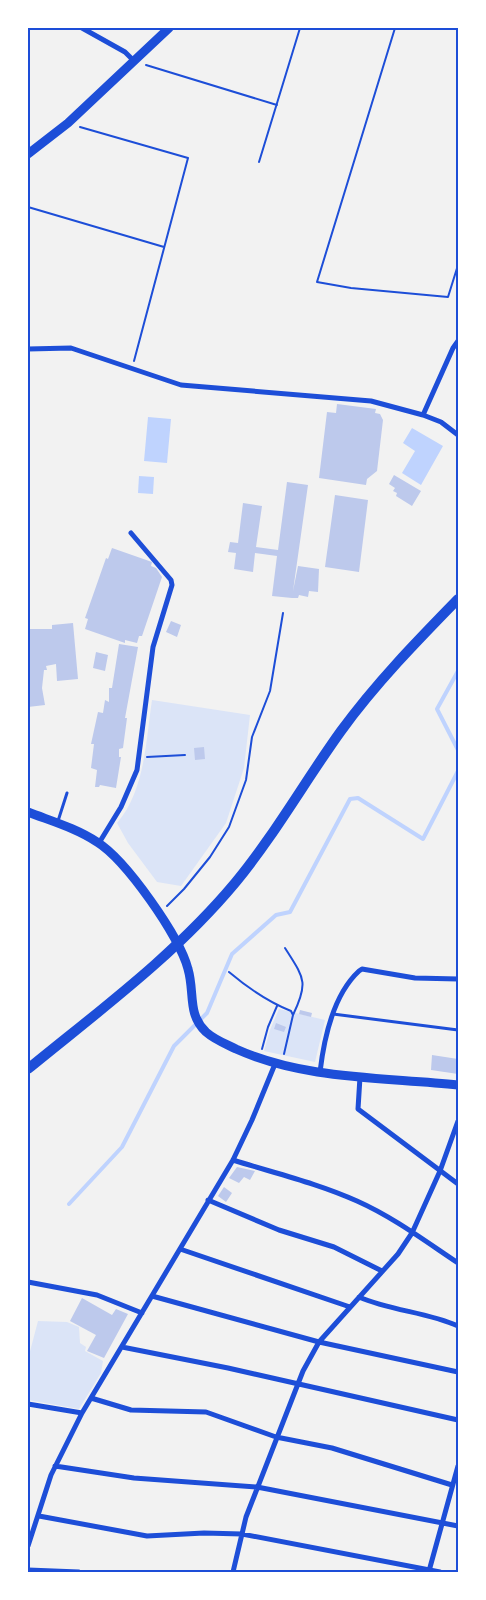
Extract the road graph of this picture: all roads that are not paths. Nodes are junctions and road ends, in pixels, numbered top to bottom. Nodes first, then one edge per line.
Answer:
1 (82, 28) edge
2 (169, 28) edge
3 (134, 62) junction
4 (28, 154) edge
5 (458, 341) edge
6 (28, 349) edge
7 (424, 416) junction
8 (458, 434) edge
9 (131, 533) dead end
10 (458, 599) edge
11 (67, 793) dead end
12 (28, 812) edge
13 (57, 824) junction
14 (99, 843) junction
15 (177, 946) junction
16 (458, 979) edge
17 (333, 1014) junction
18 (458, 1030) edge
19 (278, 1064) junction
20 (28, 1069) edge
21 (320, 1072) junction
22 (360, 1076) junction
23 (458, 1085) edge
24 (458, 1121) edge
25 (233, 1160) junction
26 (440, 1172) junction
27 (458, 1184) edge
28 (208, 1200) junction
29 (412, 1233) junction
30 (180, 1248) junction
31 (458, 1263) edge
32 (382, 1271) junction
33 (28, 1282) edge
34 (152, 1296) junction
35 (359, 1297) junction
36 (350, 1307) junction
37 (142, 1313) junction
38 (458, 1326) edge
39 (319, 1342) junction
40 (122, 1347) junction
41 (458, 1372) edge
42 (298, 1383) junction
43 (91, 1398) junction
44 (28, 1404) edge
45 (82, 1413) junction
46 (458, 1420) edge
47 (276, 1437) junction
48 (56, 1466) junction
49 (458, 1466) edge
50 (455, 1483) edge
51 (257, 1487) junction
52 (39, 1516) junction
53 (442, 1522) junction
54 (458, 1526) edge
55 (242, 1534) junction
56 (28, 1546) edge
57 (28, 1570) edge
58 (429, 1571) edge
59 (79, 1572) edge
60 (233, 1572) edge
61 (440, 1572) edge

1 - 3 street
2 - 3 street
3 - 4 street
5 - 7 street
6 - 7 street
7 - 8 street
9 - 14 street
10 - 15 main road
11 - 13 lane
12 - 13 street
13 - 14 street
14 - 15 street
15 - 19 street
15 - 20 main road
16 - 17 street
17 - 18 lane
17 - 21 street
19 - 21 street
19 - 25 street
21 - 22 street
22 - 23 street
22 - 26 street
24 - 26 street
25 - 28 street
25 - 29 street
26 - 27 street
26 - 29 street
28 - 30 street
28 - 32 street
29 - 31 street
29 - 32 street
30 - 34 street
30 - 36 street
32 - 35 street
33 - 37 street
34 - 37 street
34 - 39 street
35 - 36 street
35 - 38 street
36 - 39 street
37 - 40 street
39 - 41 street
39 - 42 street
40 - 42 street
40 - 43 street
42 - 46 street
42 - 47 street
43 - 45 street
43 - 47 street
44 - 45 street
45 - 48 street
47 - 50 street
47 - 51 street
48 - 51 street
48 - 52 street
49 - 50 street
50 - 53 street
51 - 53 street
51 - 55 street
52 - 55 street
52 - 56 street
53 - 54 street
53 - 58 street
55 - 58 street
55 - 60 street
57 - 59 street
58 - 61 street

